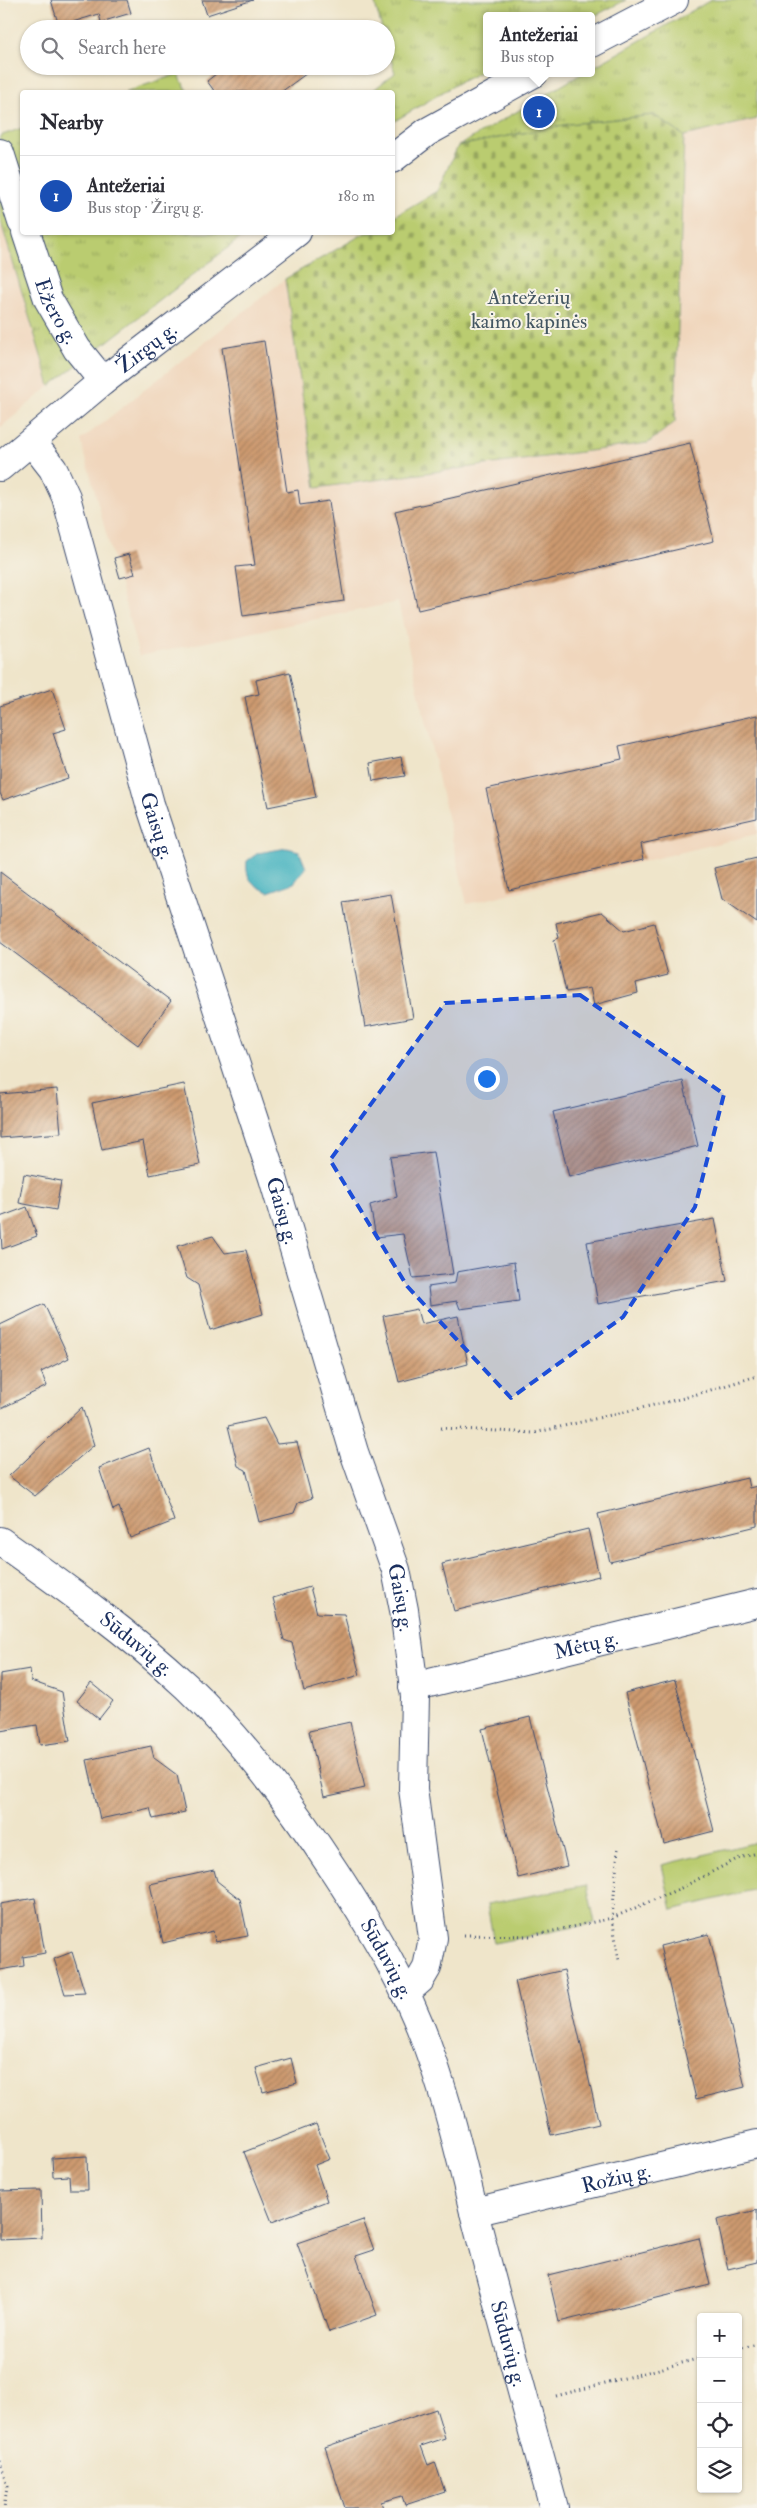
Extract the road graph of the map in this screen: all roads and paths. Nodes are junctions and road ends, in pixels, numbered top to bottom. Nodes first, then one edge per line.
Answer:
1 (674, 0) edge
2 (595, 41) edge
3 (527, 77) edge
4 (0, 153) edge
5 (395, 157) edge
6 (20, 216) edge
7 (27, 235) edge
8 (293, 235) edge
9 (103, 381) junction
10 (32, 442) junction
11 (0, 467) edge
12 (757, 1376) edge
13 (441, 1428) dead end
14 (0, 1541) edge
15 (757, 1603) edge
16 (413, 1687) junction
17 (618, 1849) dead end
18 (757, 1853) edge
19 (612, 1918) junction
20 (433, 1938) junction
21 (618, 1960) dead end
22 (405, 1992) junction
23 (757, 2144) edge
24 (474, 2212) junction
25 (757, 2344) edge
26 (742, 2348) edge
27 (697, 2359) edge
28 (526, 2404) junction
29 (0, 2461) edge
30 (4, 2508) edge
31 (554, 2508) edge

1 - 2 street
3 - 5 street
4 - 6 street
7 - 9 street, Ežero g.
8 - 9 street, Žirgų g.
9 - 10 street, Žirgų g.
10 - 11 street, Žirgų g.
10 - 16 street, Gaisų g.
12 - 13 path
14 - 22 street, Sūduvių g.
15 - 16 street, Mėtų g.
16 - 20 street, Gaisų g.
17 - 19 path
18 - 19 path
19 - 20 path
19 - 21 path
20 - 22 street, Gaisų g.
22 - 24 street, Sūduvių g.
23 - 24 street, Rožių g.
24 - 28 street, Sūduvių g.
25 - 26 path
27 - 28 path
28 - 31 street, Sūduvių g.
29 - 30 path

